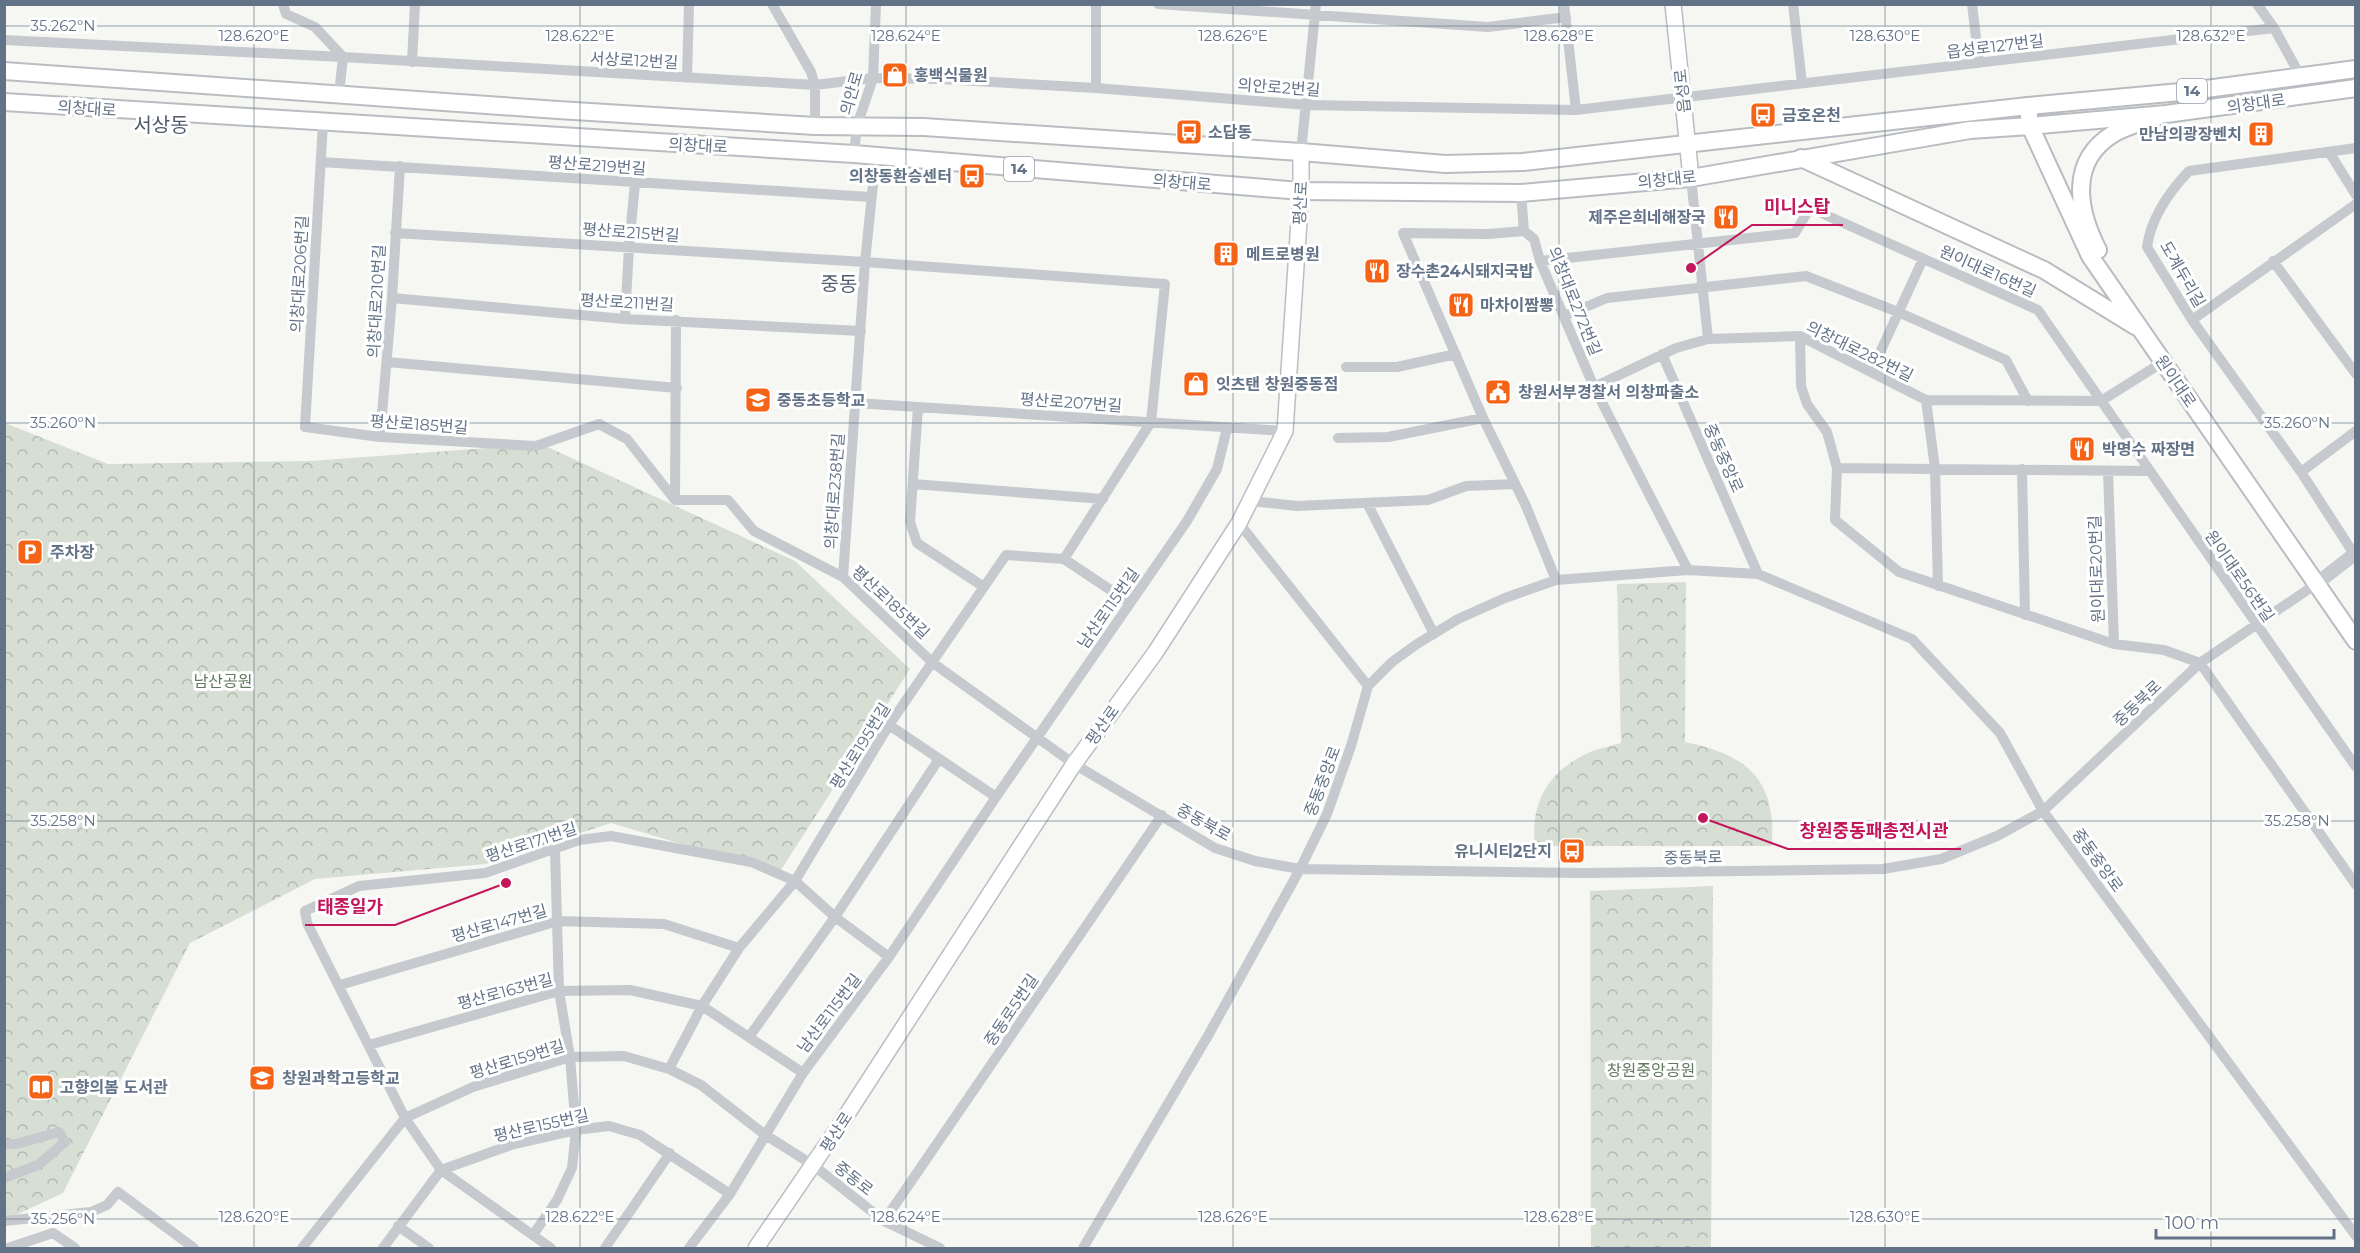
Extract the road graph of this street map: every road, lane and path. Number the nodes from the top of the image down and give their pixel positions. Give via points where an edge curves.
1 (283, 4) edge
2 (415, 4) edge
3 (689, 4) edge
4 (772, 4) edge
5 (876, 4) edge
6 (1096, 4) edge
7 (1158, 4) edge
8 (1564, 4) edge
9 (1673, 4) edge
10 (1793, 4) edge
11 (1972, 4) edge
12 (2257, 4) edge
13 (1316, 10) edge
14 (1566, 17) junction
15 (2274, 28) junction
16 (4, 40) edge
17 (343, 57) junction
18 (412, 62) junction
19 (1978, 63) junction
20 (2355, 69) edge
21 (4, 71) edge
22 (2301, 77) junction
23 (687, 78) junction
24 (873, 78) junction
25 (1802, 83) junction
26 (815, 85) junction
27 (1096, 88) junction
28 (2355, 88) edge
29 (339, 94) junction
30 (1683, 97) junction
31 (4, 102) edge
32 (1306, 105) junction
33 (2028, 106) junction
34 (1576, 110) junction
35 (2166, 114) junction
36 (323, 123) junction
37 (816, 126) junction
38 (857, 126) junction
39 (2030, 126) junction
40 (1688, 143) junction
41 (2355, 148) edge
42 (1301, 152) junction
43 (2328, 152) junction
44 (854, 154) junction
45 (876, 156) junction
46 (1801, 158) junction
47 (321, 162) junction
48 (400, 166) junction
49 (1691, 178) junction
50 (635, 183) junction
51 (1301, 191) junction
52 (1521, 193) junction
53 (2355, 195) edge
54 (870, 197) junction
55 (2355, 204) edge
56 (1524, 231) junction
57 (395, 232) junction
58 (1698, 245) junction
59 (629, 247) junction
60 (1923, 259) junction
61 (1540, 261) junction
62 (2273, 261) junction
63 (865, 262) junction
64 (1702, 287) junction
65 (392, 298) junction
66 (1898, 312) junction
67 (1564, 316) junction
68 (626, 319) junction
69 (676, 320) junction
70 (2192, 320) junction
71 (2141, 330) junction
72 (861, 331) junction
73 (1800, 336) junction
74 (1708, 339) junction
75 (1456, 354) junction
76 (1662, 354) junction
77 (387, 362) junction
78 (2163, 362) junction
79 (1346, 367) dead end
80 (1871, 372) junction
81 (2355, 374) edge
82 (1594, 387) junction
83 (677, 388) junction
84 (1926, 400) junction
85 (2028, 401) junction
86 (2101, 401) junction
87 (856, 403) junction
88 (918, 407) junction
89 (1483, 418) junction
90 (1151, 422) junction
91 (305, 427) joint
92 (1227, 428) junction
93 (1285, 431) junction
94 (2355, 431) edge
95 (380, 437) junction
96 (1338, 438) dead end
97 (1837, 468) junction
98 (1935, 468) junction
99 (2022, 469) junction
100 (2108, 471) junction
101 (2149, 471) junction
102 (2301, 472) junction
103 (913, 484) junction
104 (1515, 484) junction
105 (1103, 499) junction
106 (675, 500) junction
107 (1251, 501) junction
108 (1367, 503) junction
109 (1239, 524) junction
110 (2355, 553) edge
111 (1064, 559) junction
112 (1688, 570) junction
113 (1758, 574) junction
114 (843, 577) junction
115 (1556, 580) junction
116 (2316, 584) junction
117 (1938, 586) junction
118 (984, 587) junction
119 (1130, 603) junction
120 (2025, 615) junction
121 (2255, 624) junction
122 (1434, 634) junction
123 (2355, 640) edge
124 (2114, 644) junction
125 (933, 663) junction
126 (2200, 663) junction
127 (1368, 686) junction
128 (889, 725) junction
129 (1036, 738) junction
130 (939, 759) junction
131 (1074, 764) junction
132 (2355, 767) edge
133 (996, 797) junction
134 (2043, 811) junction
135 (1162, 815) junction
136 (555, 850) junction
137 (1300, 869) junction
138 (795, 881) junction
139 (2355, 885) edge
140 (835, 917) junction
141 (558, 921) junction
142 (739, 948) junction
143 (889, 957) junction
144 (340, 985) junction
145 (559, 991) junction
146 (702, 1006) junction
147 (749, 1037) junction
148 (369, 1045) junction
149 (570, 1057) junction
150 (669, 1069) junction
151 (803, 1073) junction
152 (405, 1118) junction
153 (576, 1130) junction
154 (764, 1134) junction
155 (4, 1144) edge
156 (670, 1153) junction
157 (813, 1165) junction
158 (441, 1170) junction
159 (4, 1178) edge
160 (730, 1194) junction
161 (4, 1221) edge
162 (885, 1221) junction
163 (398, 1226) junction
164 (533, 1235) junction
165 (2355, 1236) edge
166 (8, 1248) edge
167 (75, 1248) edge
168 (194, 1248) edge
169 (302, 1248) edge
170 (383, 1248) edge
171 (429, 1248) edge
172 (551, 1248) edge
173 (605, 1248) edge
174 (689, 1248) edge
175 (756, 1248) edge
176 (940, 1248) edge
177 (1083, 1248) edge

1 - 17 street via 286,14 315,27
2 - 18 street
3 - 23 street
4 - 26 street
5 - 24 street, 의안로
6 - 27 street
7 - 13 street
8 - 14 street
9 - 30 main road, 읍성로
10 - 25 street
11 - 19 street
12 - 15 street
13 - 14 street via 1488,27
13 - 32 street
14 - 34 street
15 - 19 street, 읍성로127번길
15 - 22 street
16 - 17 street, 서상로12번길
17 - 18 street, 서상로12번길
17 - 29 street
18 - 23 street, 서상로12번길
19 - 25 street, 읍성로127번길
20 - 22 main road, 의창대로 / 14
21 - 29 main road, 의창대로 / 14
22 - 33 main road, 의창대로 / 14
23 - 26 street, 서상로12번길
24 - 26 street, 서상로12번길
24 - 27 street, 의안로2번길
24 - 38 street, 의안로
25 - 30 street, 읍성로127번길
26 - 37 street
27 - 32 street, 의안로2번길
28 - 35 main road, 의창대로 / 14
29 - 37 main road, 의창대로 / 14
30 - 34 street, 의안로2번길
30 - 40 main road, 읍성로
31 - 36 main road, 의창대로 / 14
32 - 34 street, 의안로2번길
32 - 42 street
33 - 39 main road, 원이대로
33 - 40 main road, 의창대로 / 14
35 - 39 main road, 의창대로 / 14
35 - 71 main road via 2114,133 2093,150 2080,177 2082,204 2096,246
36 - 44 main road, 의창대로 / 14
36 - 47 street, 의창대로206번길
37 - 38 main road, 의창대로 / 14
38 - 42 main road, 의창대로 / 14
38 - 44 street, 의안로
39 - 46 main road, 의창대로 / 14 via 1970,130
39 - 71 main road, 원이대로 via 2090,256
40 - 42 main road, 의창대로 / 14 via 1523,162 1445,164
40 - 49 main road, 읍성로
41 - 43 street, 도계두리길
42 - 51 main road, 평산로
43 - 53 street
43 - 70 street, 도계두리길 via 2189,171 2172,188 2149,232 2147,247
44 - 45 main road, 의창대로 / 14
45 - 51 main road, 의창대로 / 14
45 - 54 street, 의창대로238번길
46 - 49 main road, 의창대로 / 14
46 - 71 main road via 2044,270
47 - 48 street, 평산로219번길
47 - 91 street, 의창대로206번길
48 - 50 street, 평산로219번길
48 - 57 street, 의창대로210번길
49 - 52 main road, 의창대로 / 14
49 - 58 street
50 - 54 street, 평산로219번길
50 - 59 street
51 - 52 main road, 의창대로 / 14
51 - 93 main road, 평산로
52 - 56 street
54 - 63 street, 의창대로238번길
55 - 62 street, 도계두리길
56 - 61 street, 의창대로272번길 via 1534,240
56 - 75 street via 1403,233
57 - 59 street, 평산로215번길
57 - 65 street, 의창대로210번길
58 - 60 street via 1795,233 1810,208
58 - 61 street
58 - 64 street
59 - 63 street, 평산로215번길
59 - 68 street
60 - 66 street
60 - 86 street, 원이대로16번길 via 2038,310
61 - 67 street, 의창대로272번길
62 - 70 street, 도계두리길
62 - 81 street
63 - 72 street, 의창대로238번길
63 - 90 street, 평산로215번길 via 1165,284
64 - 66 street via 1806,276
64 - 67 street via 1607,298
64 - 74 street
65 - 68 street, 평산로211번길
65 - 77 street, 의창대로210번길
66 - 80 street
66 - 85 street via 2006,360
67 - 82 street, 의창대로272번길
68 - 69 street, 평산로211번길
69 - 72 street, 평산로211번길
69 - 83 street
70 - 102 street, 도계두리길
71 - 78 main road, 원이대로
72 - 87 street, 의창대로238번길
73 - 74 street, 의창대로282번길
73 - 80 street, 의창대로282번길
73 - 97 street, 원이대로20번길 via 1801,386 1807,404 1827,432
74 - 76 street, 의창대로282번길
75 - 79 street via 1397,367
75 - 89 street
76 - 82 street, 의창대로282번길
76 - 113 street, 중동중앙로
77 - 83 street
77 - 95 street, 의창대로210번길
78 - 86 street
78 - 116 main road, 원이대로
80 - 84 street, 의창대로282번길
82 - 112 street, 의창대로272번길
83 - 106 street
84 - 85 street
84 - 98 street
85 - 86 street
86 - 101 street, 원이대로56번길
87 - 88 street, 평산로207번길
87 - 114 street, 의창대로238번길
88 - 90 street, 평산로207번길
88 - 103 street
89 - 96 street via 1388,437
89 - 104 street
90 - 92 street, 평산로207번길
90 - 105 street
91 - 95 street, 평산로185번길
92 - 93 street, 평산로207번길
92 - 119 street, 남산로115번길 via 1217,469 1187,521
93 - 107 main road, 평산로
94 - 102 street
95 - 106 street, 평산로185번길 via 536,446 599,424 627,439
97 - 98 street
97 - 117 street, 원이대로20번길 via 1835,520 1899,572
98 - 99 street
98 - 117 street
99 - 100 street
99 - 120 street
100 - 101 street
100 - 124 street, 원이대로20번길
101 - 121 street, 원이대로56번길
102 - 110 street, 도계두리길
103 - 105 street
103 - 118 street via 910,522 917,543
104 - 108 street via 1466,486 1428,500
104 - 115 street
105 - 111 street
106 - 114 street, 평산로185번길 via 728,500 754,531
107 - 108 street via 1298,506
107 - 109 main road, 평산로
108 - 122 street
109 - 127 street
109 - 131 main road, 평산로 via 1155,653
110 - 116 street
111 - 118 street, 평산로195번길 via 1006,555
111 - 119 street, 평산로195번길
112 - 113 street, 중동중앙로
112 - 115 street, 중동중앙로
113 - 134 street, 중동중앙로 via 1912,639 2000,733
114 - 125 street, 평산로185번길
115 - 122 street, 중동중앙로 via 1505,598
116 - 121 street, 중동북로
116 - 123 main road, 원이대로
117 - 120 street, 원이대로20번길
118 - 125 street, 평산로195번길
119 - 129 street, 남산로115번길
120 - 124 street, 원이대로20번길
121 - 126 street, 중동북로
121 - 132 street, 원이대로56번길
122 - 127 street, 중동중앙로 via 1392,662
124 - 126 street via 2164,650
125 - 128 street, 평산로195번길
125 - 129 street, 평산로185번길
126 - 134 street, 중동북로
126 - 139 street
127 - 137 street, 중동중앙로 via 1327,814
128 - 130 street
128 - 138 street, 평산로195번길
129 - 131 street, 평산로185번길
129 - 133 street, 남산로115번길
130 - 133 street
130 - 140 street
131 - 135 street, 중동북로
131 - 157 main road, 평산로
133 - 143 street, 남산로115번길
134 - 137 street, 중동북로 via 1997,836 1941,859 1883,869 1584,873
134 - 165 street, 중동중앙로
135 - 137 street, 중동북로 via 1215,848 1255,861
135 - 162 street, 중동로5번길
136 - 138 street, 평산로171번길 via 579,840 611,836 751,862
136 - 141 street
136 - 144 street, 평산로171번길 via 485,873 359,886 306,911 307,922
137 - 177 street, 중동중앙로 via 1209,1034
138 - 140 street, 평산로171번길
138 - 142 street, 평산로195번길
140 - 143 street, 평산로171번길
140 - 147 street
141 - 142 street, 평산로147번길 via 664,924
141 - 144 street, 평산로147번길
141 - 145 street
142 - 146 street, 평산로195번길
143 - 151 street, 남산로115번길
144 - 148 street
145 - 146 street, 평산로163번길 via 630,990
145 - 148 street, 평산로163번길
145 - 149 street
146 - 147 street, 평산로163번길
146 - 150 street, 평산로195번길
147 - 151 street, 평산로163번길
148 - 152 street
149 - 150 street, 평산로159번길 via 624,1056
149 - 152 street, 평산로159번길 via 473,1087
149 - 153 street
150 - 154 street, 평산로159번길 via 701,1085
151 - 154 street, 남산로115번길
152 - 158 street
152 - 169 street, 평산로159번길
153 - 156 street, 평산로155번길 via 609,1126 640,1135
153 - 158 street, 평산로155번길 via 514,1144
153 - 164 street via 572,1168 557,1200
154 - 157 street, 평산로159번길
154 - 160 street, 남산로115번길
155 - 159 street via 58,1132 65,1142 38,1165
156 - 160 street, 평산로155번길
156 - 173 street
157 - 162 street, 중동로
157 - 175 main road, 평산로
158 - 163 street
158 - 164 street
160 - 174 street, 남산로115번길
161 - 168 street via 91,1212 107,1205 118,1192
162 - 176 street, 중동로
163 - 170 street
163 - 171 street
164 - 172 street
166 - 167 street via 53,1233

